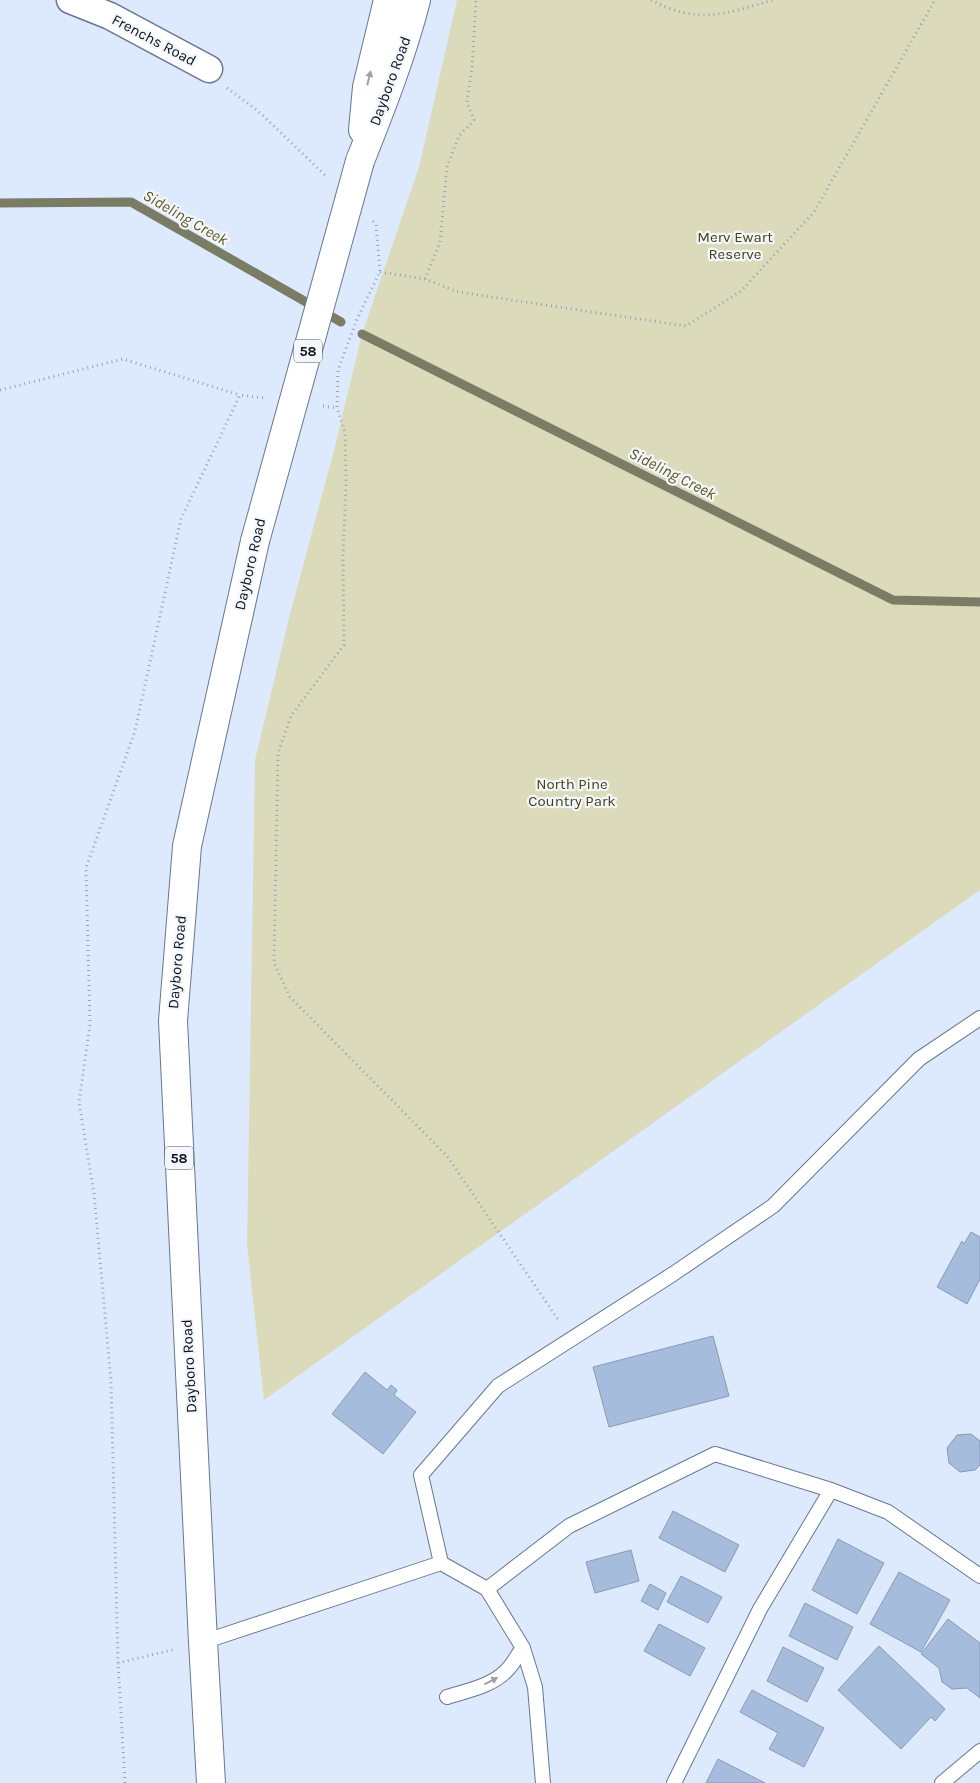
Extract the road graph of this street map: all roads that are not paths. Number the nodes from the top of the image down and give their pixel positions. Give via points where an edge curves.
1 (70, 0) edge
2 (388, 0) edge
3 (416, 0) edge
4 (209, 69) road end
5 (360, 161) junction
6 (980, 1018) edge
7 (830, 1490) junction
8 (441, 1563) junction
9 (980, 1576) edge
10 (487, 1589) junction
11 (203, 1642) junction
12 (523, 1648) junction
13 (447, 1698) dead end
14 (980, 1751) edge
15 (211, 1783) edge
16 (543, 1783) edge
17 (674, 1783) edge
18 (942, 1783) edge

1 - 4 street, Frenchs Road via 110,16
5 -> 2 main road, Dayboro Road / 58 via 367,87
3 - 5 main road, Dayboro Road / 58 via 387,93
5 - 11 main road, Dayboro Road / 58, bridge via 255,541 187,846 172,1021
6 - 8 lane via 919,1059 773,1206 498,1386 420,1475
7 - 9 lane via 888,1512
7 - 10 lane via 715,1454 569,1526
7 - 17 lane via 760,1609
8 - 10 lane
8 - 11 lane
10 - 12 lane
11 - 15 main road, Dayboro Road / 58
13 -> 12 lane via 495,1679 506,1671
12 - 16 lane via 535,1687
14 - 18 lane

